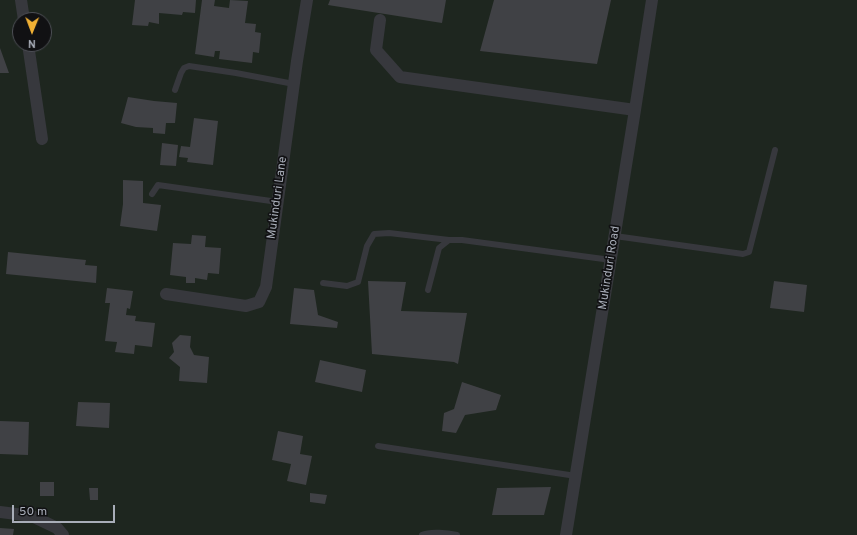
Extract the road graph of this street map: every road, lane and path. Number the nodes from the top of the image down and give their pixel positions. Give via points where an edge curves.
1 (21, 0) edge
2 (307, 0) edge
3 (652, 0) edge
4 (23, 12) edge
5 (380, 20) dead end
6 (29, 52) edge
7 (294, 84) junction
8 (175, 90) dead end
9 (635, 110) junction
10 (42, 139) dead end
11 (775, 150) dead end
12 (152, 194) dead end
13 (278, 202) junction
14 (615, 236) junction
15 (449, 240) junction
16 (611, 260) junction
17 (323, 283) dead end
18 (428, 290) dead end
19 (166, 294) dead end
20 (378, 446) dead end
21 (576, 476) junction
22 (0, 512) edge
23 (63, 535) edge
24 (422, 535) edge
25 (457, 535) edge
26 (566, 535) edge

1 - 4 street
2 - 7 street, Mukinduri Lane
3 - 9 street, Mukinduri Road
5 - 9 street via 376,50 400,77
6 - 10 street
7 - 8 lane via 189,66 181,73
7 - 13 street, Mukinduri Lane
9 - 14 street, Mukinduri Road
11 - 14 lane via 749,252 743,254
12 - 13 lane via 158,185
13 - 19 street, Mukinduri Lane via 266,287 259,302 246,306
14 - 16 street, Mukinduri Road
15 - 16 lane
15 - 17 lane via 389,233 374,234 367,246 358,282 347,286
15 - 18 lane via 439,248
16 - 21 street, Mukinduri Road
20 - 21 lane
21 - 26 street, Mukinduri Road
22 - 23 street via 32,516 57,528
24 - 25 lane

